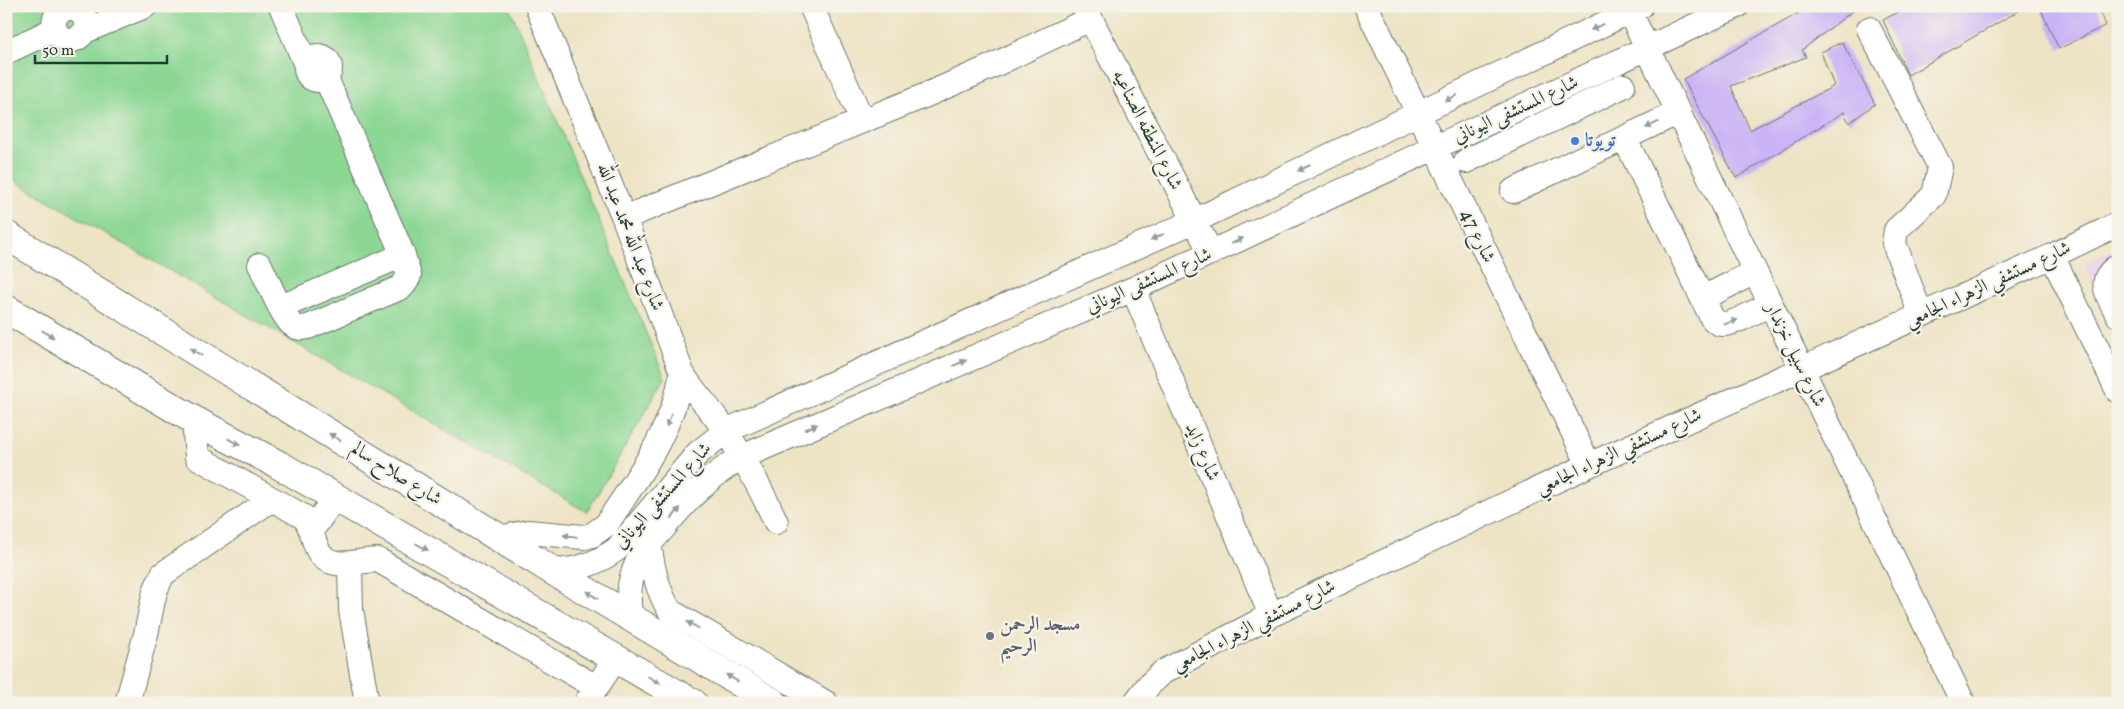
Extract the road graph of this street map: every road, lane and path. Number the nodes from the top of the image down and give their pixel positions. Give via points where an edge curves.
1 (145, 6) edge
2 (281, 6) edge
3 (538, 6) edge
4 (811, 6) edge
5 (1366, 6) edge
6 (1737, 6) edge
7 (1633, 8) edge
8 (1087, 13) edge
9 (1869, 30) dead end
10 (1646, 48) junction
11 (6, 52) edge
12 (1623, 86) dead end
13 (1533, 102) junction
14 (1679, 112) junction
15 (1418, 114) junction
16 (862, 120) junction
17 (1544, 124) junction
18 (1625, 139) junction
19 (1435, 149) junction
20 (1466, 161) dead end
21 (1513, 191) dead end
22 (624, 218) junction
23 (1194, 221) junction
24 (2118, 224) edge
25 (10, 235) edge
26 (1211, 253) junction
27 (2052, 256) junction
28 (260, 265) dead end
29 (2118, 266) edge
30 (1755, 272) junction
31 (1133, 289) junction
32 (1703, 298) junction
33 (1770, 304) junction
34 (6, 309) edge
35 (2118, 315) edge
36 (1921, 316) junction
37 (1802, 369) junction
38 (682, 373) junction
39 (2118, 391) edge
40 (194, 420) junction
41 (726, 431) junction
42 (742, 457) junction
43 (1589, 466) junction
44 (335, 497) junction
45 (272, 499) junction
46 (776, 522) dead end
47 (312, 530) junction
48 (397, 532) junction
49 (499, 538) junction
50 (649, 544) junction
51 (378, 560) junction
52 (350, 564) junction
53 (552, 571) junction
54 (1271, 614) junction
55 (630, 617) junction
56 (593, 645) junction
57 (623, 662) junction
58 (574, 674) junction
59 (596, 698) edge
60 (127, 703) edge
61 (367, 703) edge
62 (693, 703) edge
63 (774, 703) edge
64 (826, 703) edge
65 (1135, 703) edge
66 (1963, 703) edge

1 - 11 street via 85,30 76,39 63,38 55,29
2 - 28 street via 316,71 410,276 402,287 299,328 291,324
3 - 22 street, شارع عبد الله محمد عبد الله
4 - 16 street
5 - 15 street, شارع 47
6 - 10 street, شارع المستشفى اليوناني
7 - 10 street, شارع سبيل خزندار
7 -> 15 street, شارع المستشفى اليوناني
8 - 16 street via 988,68
8 - 23 street, شارع المنطقه الصناعيه
9 - 36 street via 1940,167 1934,195 1896,230 1894,242
10 - 13 street, شارع المستشفى اليوناني
10 - 14 street, شارع سبيل خزندار
12 - 17 street
13 - 17 street
13 - 19 street, شارع المستشفى اليوناني
14 -> 18 street
14 - 30 street, شارع سبيل خزندار
15 - 19 street, شارع 47
15 -> 23 street, شارع المستشفى اليوناني
16 - 22 street
17 - 20 street
18 - 21 street
18 - 32 street
26 -> 19 street, شارع المستشفى اليوناني
19 - 43 street, شارع 47
22 - 38 street, شارع عبد الله محمد عبد الله
23 - 26 street, شارع المنطقه الصناعيه
23 -> 41 street, شارع المستشفى اليوناني
24 - 27 street, شارع مستشفي الزهراء الجامعي
49 -> 25 highway, شارع صلاح سالم
26 - 31 street, شارع المستشفى اليوناني
27 - 36 street, شارع مستشفي الزهراء الجامعي
27 - 39 street
29 - 35 street via 2104,281
30 - 32 street
30 - 33 street, شارع سبيل خزندار
42 -> 31 street, شارع المستشفى اليوناني
31 - 54 street, شارع زايد
32 -> 33 street via 1712,318 1722,324
33 - 37 street, شارع سبيل خزندار
34 -> 40 highway
36 - 37 street, شارع مستشفي الزهراء الجامعي
37 - 43 street, شارع مستشفي الزهراء الجامعي
37 - 66 street, شارع سبيل خزندار
38 - 41 street, شارع عبد الله محمد عبد الله
38 -> 49 street via 665,430 606,525 584,537 528,532
40 -> 44 highway
40 - 45 street via 197,457
41 - 42 street, شارع عبد الله محمد عبد الله
41 - 53 street, شارع المستشفى اليوناني via 698,453 617,549 587,566
42 - 46 street, شارع عبد الله محمد عبد الله
50 -> 42 street, شارع المستشفى اليوناني via 699,488
43 - 54 street, شارع مستشفي الزهراء الجامعي
44 - 47 street
44 - 48 highway
45 - 47 street via 304,517
45 - 60 street via 163,574 155,591
47 - 52 street via 321,555 331,562
48 - 51 street
48 -> 56 highway
49 - 53 highway, شارع صلاح سالم
50 - 55 street, شارع المستشفى اليوناني via 630,584
64 -> 50 street via 670,611 654,574
51 - 52 street
51 - 58 street
52 - 61 street via 351,610
55 -> 53 highway, شارع صلاح سالم
54 - 65 street, شارع مستشفي الزهراء الجامعي via 1164,672
63 -> 55 highway, شارع صلاح سالم
56 - 57 highway
56 - 58 street
57 - 59 street
57 -> 62 highway
58 - 59 street

